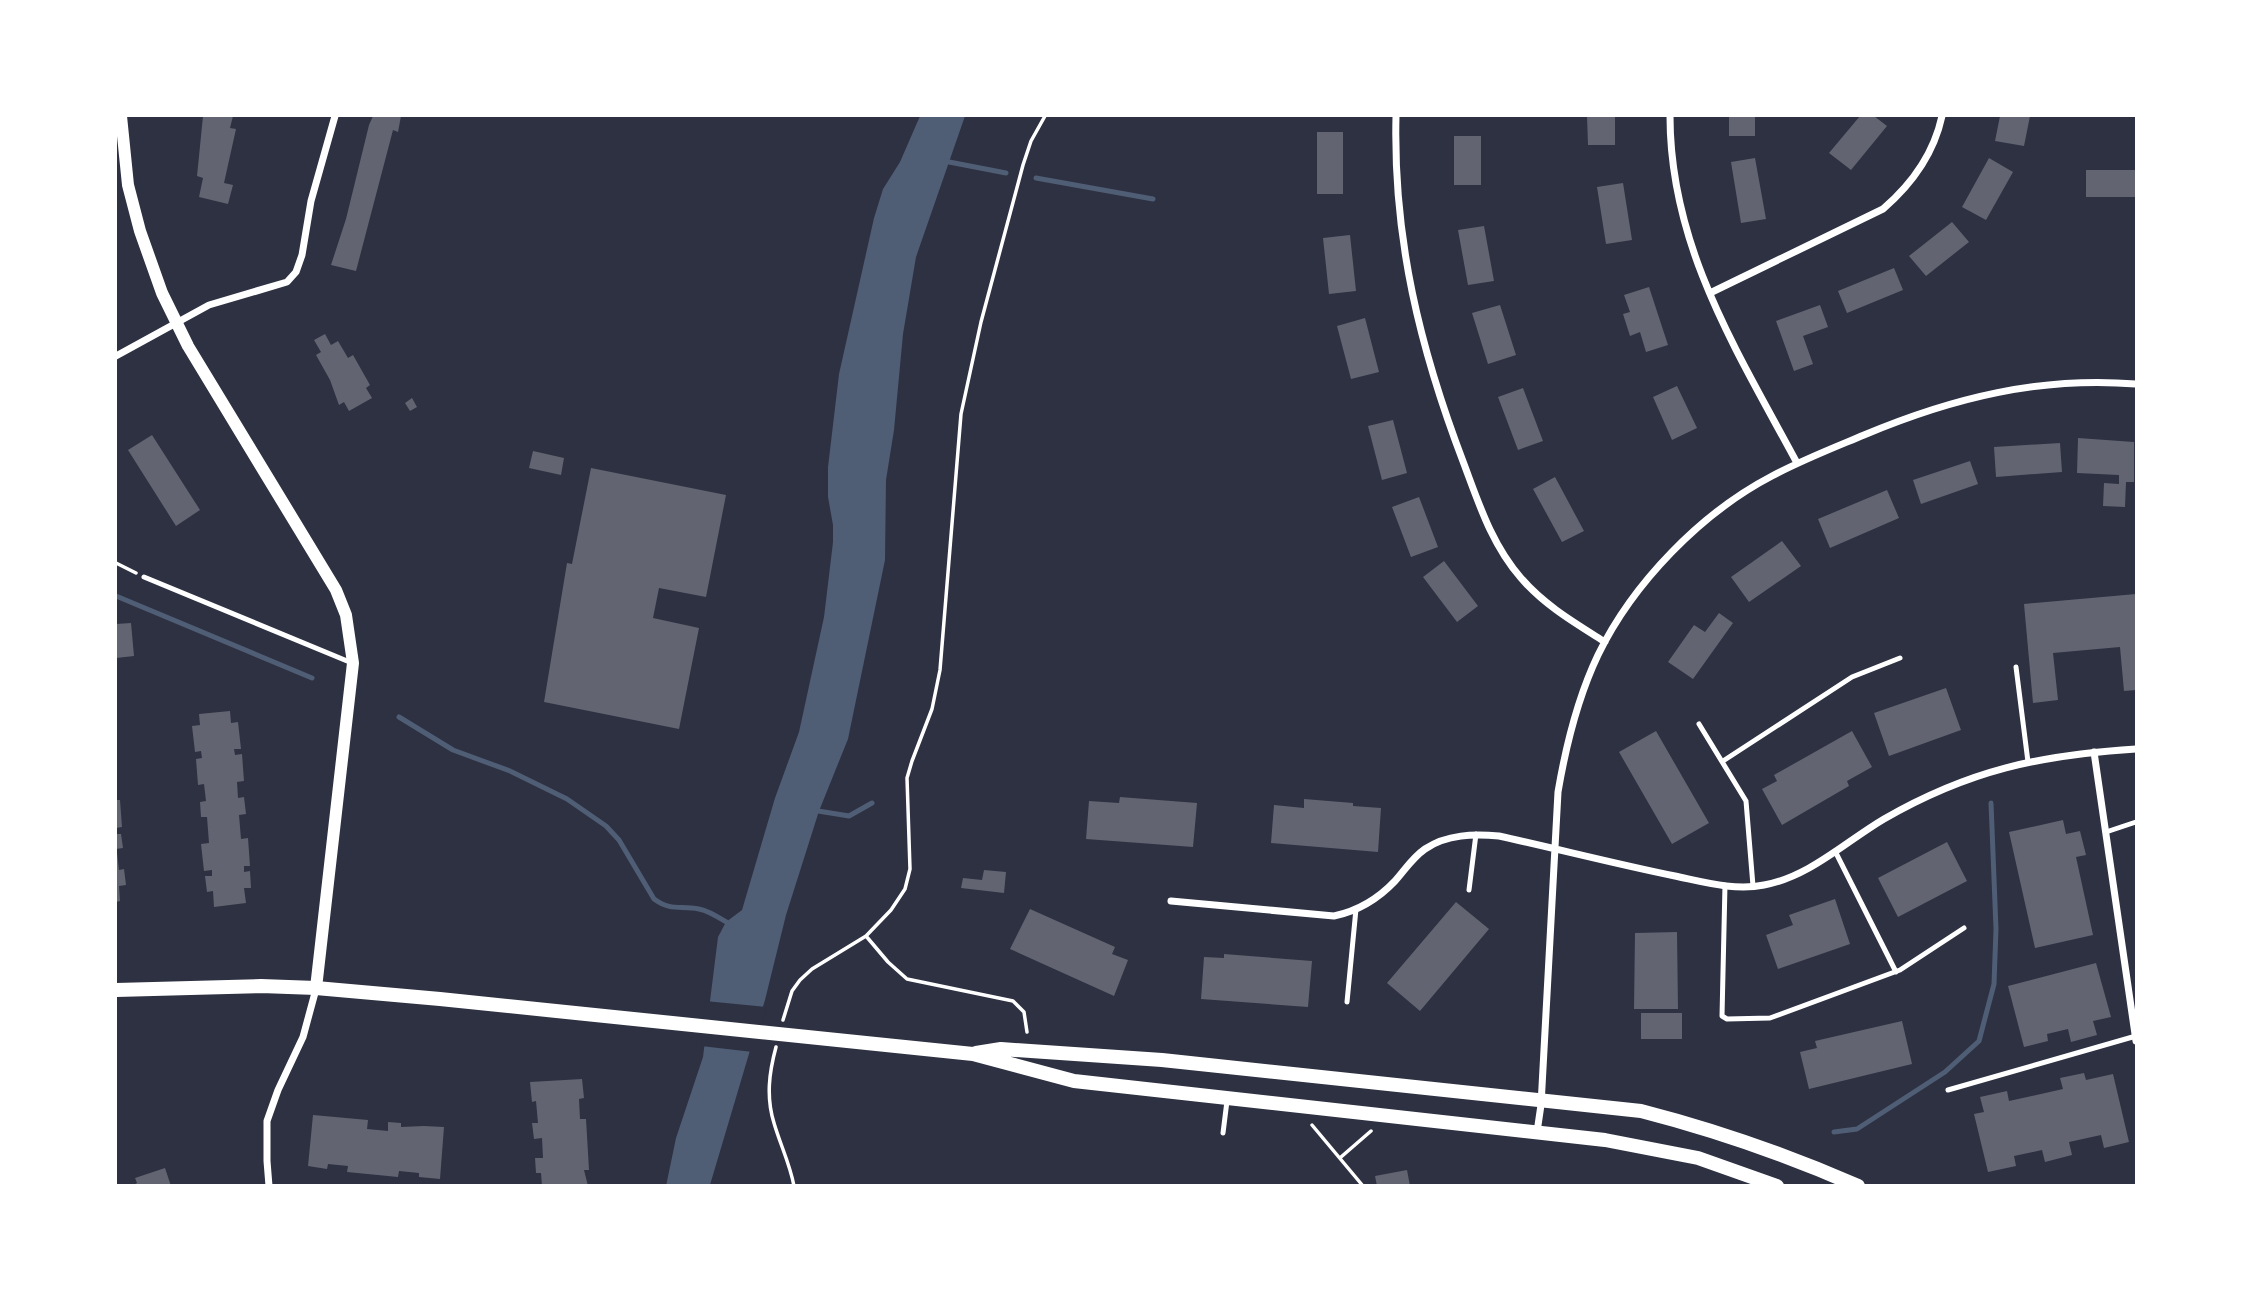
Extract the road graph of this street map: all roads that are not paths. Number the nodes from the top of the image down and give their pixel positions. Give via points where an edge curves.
1 (119, 116) edge
2 (335, 116) edge
3 (1396, 116) edge
4 (1670, 116) edge
5 (1942, 116) edge
6 (1710, 293) junction
7 (176, 323) junction
8 (116, 356) edge
9 (2137, 384) edge
10 (1797, 463) junction
11 (144, 577) road end
12 (1605, 642) junction
13 (1900, 658) dead end
14 (353, 663) junction
15 (2016, 667) dead end
16 (1699, 724) dead end
17 (2137, 749) edge
18 (2094, 752) junction
19 (1723, 761) junction
20 (2028, 762) junction
21 (2137, 822) edge
22 (2106, 832) junction
23 (1476, 834) junction
24 (1554, 848) junction
25 (1835, 851) junction
26 (1725, 885) junction
27 (1753, 887) junction
28 (1469, 890) dead end
29 (1171, 901) dead end
30 (1356, 909) junction
31 (1964, 929) dead end
32 (1896, 972) junction
33 (316, 988) junction
34 (116, 990) edge
35 (1347, 1002) dead end
36 (2136, 1038) edge
37 (972, 1054) junction
38 (1948, 1090) dead end
39 (1227, 1098) junction
40 (1541, 1101) junction
41 (1537, 1132) junction
42 (1223, 1133) dead end
43 (269, 1185) edge
44 (1777, 1185) edge
45 (1858, 1185) edge

1 - 7 street via 128,185 140,231
2 - 7 street via 296,272 287,282 209,305
3 - 12 street via 1399,220 1419,331 1438,397 1485,521 1521,578 1556,610
4 - 6 street via 1680,208
5 - 6 street via 1927,156 1883,209
6 - 10 street
7 - 8 street
7 - 14 street via 336,590 346,615
9 - 10 street via 2040,384 1988,393 1913,414
10 - 12 street via 1730,502 1696,529 1632,600
11 - 14 lane
12 - 24 street via 1566,744
13 - 19 lane via 1852,677
14 - 33 street
15 - 20 lane
16 - 19 lane
17 - 18 street
18 - 20 street
18 - 22 street
19 - 27 lane via 1746,801
20 - 25 street via 1938,791
21 - 22 lane
22 - 36 street
23 - 24 street
23 - 28 lane
23 - 30 street via 1452,837 1423,850 1378,897
24 - 26 street
24 - 40 street
25 - 27 street via 1794,876
25 - 32 lane
26 - 27 street
26 - 32 lane via 1721,1016 1770,1018
29 - 30 street via 1320,916
30 - 35 lane
31 - 32 lane
33 - 34 main road via 261,985
33 - 37 main road
33 - 43 street via 303,1037 267,1121
36 - 38 lane
37 - 39 main road via 1074,1081
37 - 40 main road via 1001,1049 1148,1059
39 - 41 main road
39 - 42 lane
40 - 41 street
40 - 45 main road via 1641,1111 1699,1126
41 - 44 main road via 1698,1158

